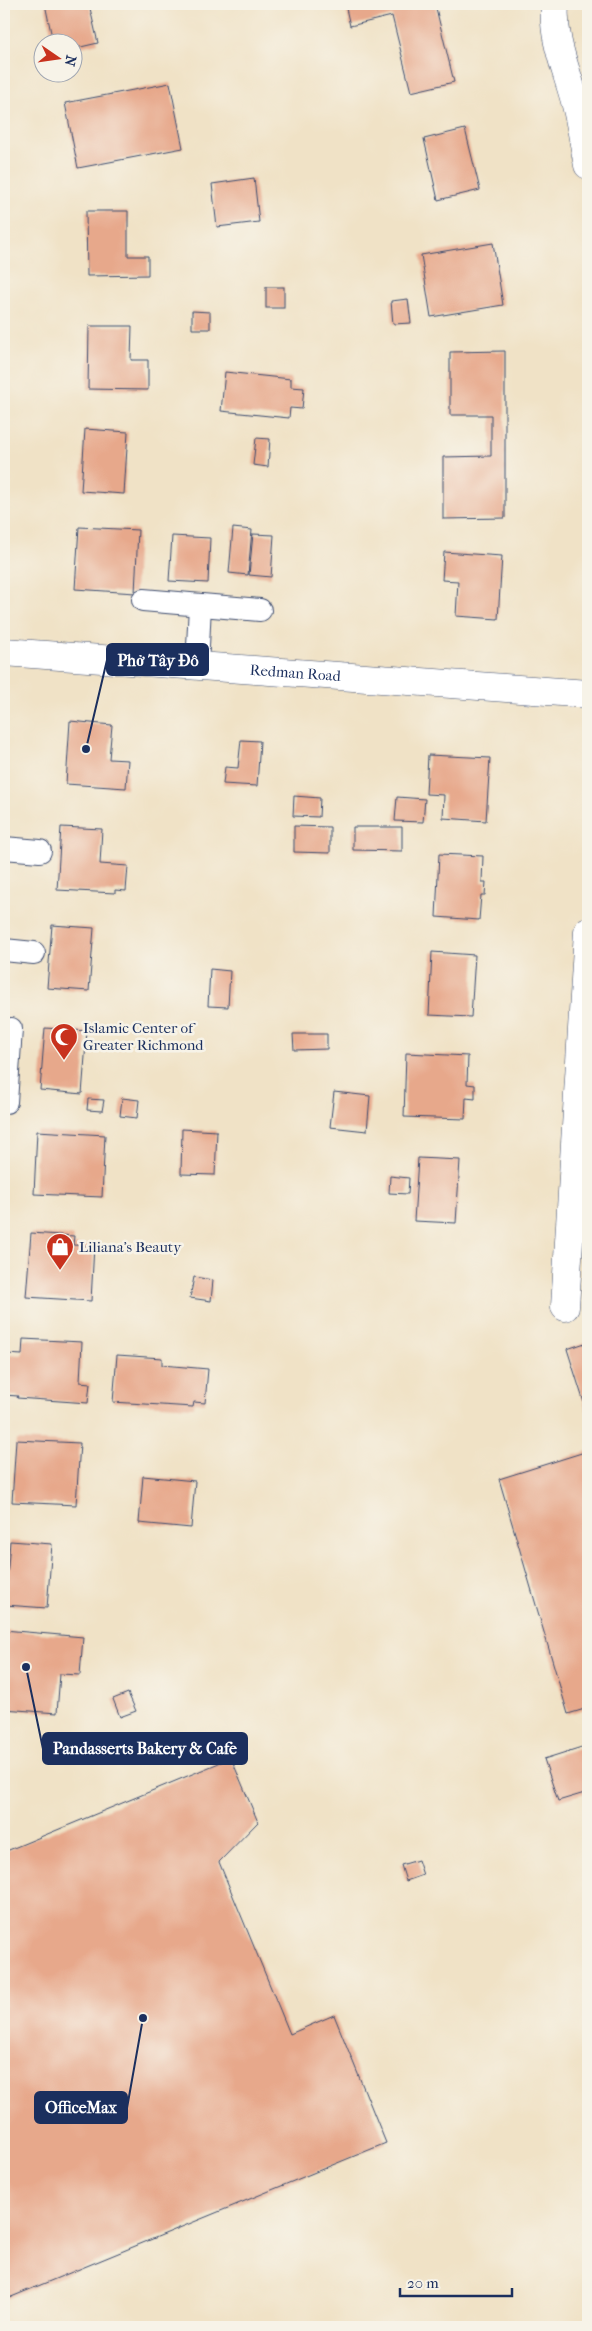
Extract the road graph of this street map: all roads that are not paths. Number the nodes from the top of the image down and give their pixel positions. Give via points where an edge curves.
1 (555, 4) edge
2 (588, 165) edge
3 (143, 600) dead end
4 (200, 605) junction
5 (260, 610) dead end
6 (4, 652) edge
7 (196, 667) junction
8 (588, 694) edge
9 (4, 848) edge
10 (40, 851) dead end
11 (588, 930) edge
12 (4, 950) edge
13 (34, 953) dead end
14 (11, 1028) dead end
15 (4, 1102) edge
16 (565, 1307) dead end

1 - 2 street via 557,47 576,104
3 - 4 lane
4 - 5 lane
4 - 7 lane
6 - 7 street, Redman Road
7 - 8 street, Redman Road
9 - 10 lane
11 - 16 street
12 - 13 lane
14 - 15 lane

